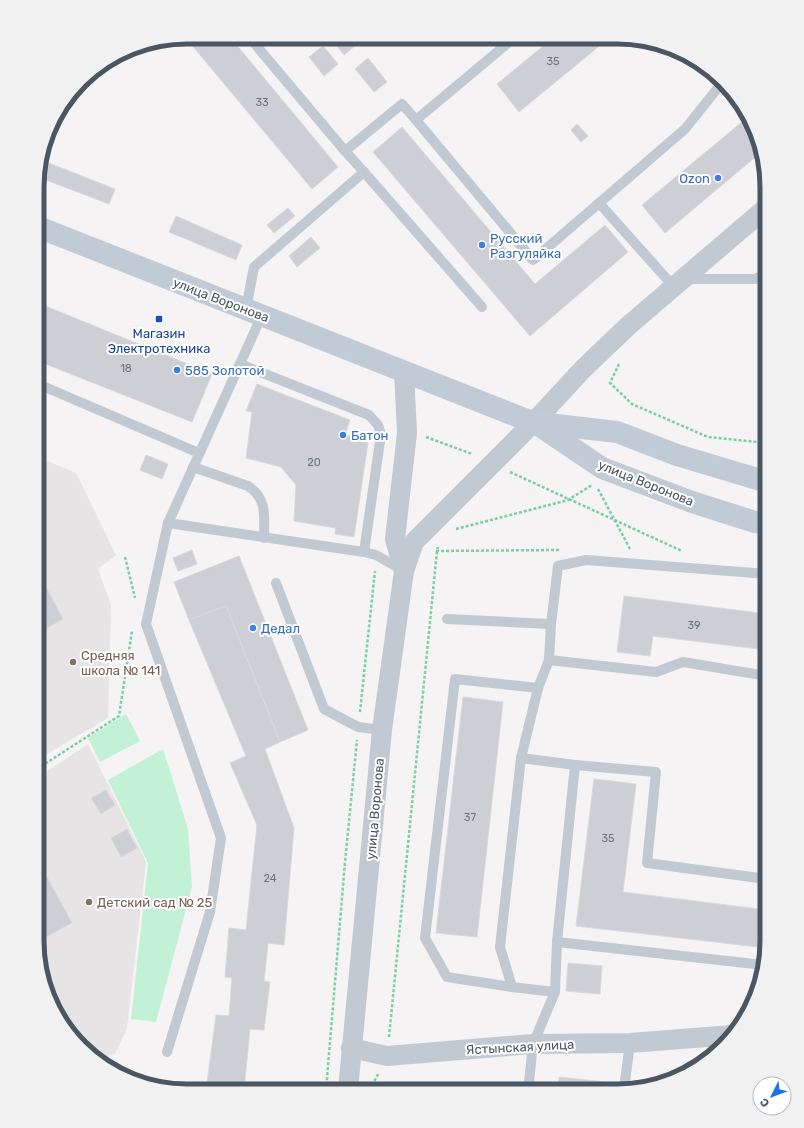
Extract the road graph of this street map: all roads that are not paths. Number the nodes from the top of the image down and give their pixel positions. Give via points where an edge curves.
1 (255, 44) edge
2 (507, 44) edge
3 (719, 87) edge
4 (416, 120) junction
5 (345, 150) junction
6 (364, 172) junction
7 (599, 203) junction
8 (760, 213) edge
9 (44, 229) edge
10 (760, 277) edge
11 (678, 283) junction
12 (482, 307) dead end
13 (254, 312) junction
14 (240, 364) junction
15 (404, 372) junction
16 (44, 387) edge
17 (533, 422) junction
18 (199, 453) junction
19 (194, 467) junction
20 (760, 480) edge
21 (168, 523) junction
22 (760, 523) edge
23 (264, 538) junction
24 (364, 552) junction
25 (404, 571) junction
26 (760, 573) edge
27 (276, 583) dead end
28 (447, 619) dead end
29 (551, 624) junction
30 (549, 660) junction
31 (760, 675) edge
32 (538, 688) junction
33 (382, 730) junction
34 (521, 758) junction
35 (575, 765) junction
36 (760, 878) edge
37 (557, 942) junction
38 (758, 964) edge
39 (512, 987) junction
40 (555, 992) junction
41 (724, 1036) edge
42 (630, 1042) junction
43 (533, 1044) junction
44 (351, 1048) junction
45 (167, 1052) dead end
46 (348, 1084) edge
47 (529, 1084) edge
48 (625, 1084) edge

1 - 5 lane
2 - 4 lane
3 - 7 lane via 685,129
4 - 5 lane via 402,104
4 - 7 lane via 533,260
5 - 6 lane
6 - 12 lane
6 - 13 lane via 254,267
7 - 11 lane
8 - 11 street
9 - 13 main road, улица Воронова
10 - 11 lane
11 - 17 street via 628,326
13 - 14 lane
13 - 15 main road, улица Воронова
14 - 18 lane
14 - 24 lane via 369,415 376,421 380,434
15 - 17 main road, улица Воронова
15 - 25 street, улица Воронова via 407,433 395,539
16 - 18 lane
17 - 20 main road, улица Воронова via 616,432 677,455
17 - 22 main road, улица Воронова via 602,468 692,502
17 - 25 street, улица Воронова via 414,542
18 - 19 lane
19 - 21 lane
19 - 23 lane via 248,486 256,493 264,508
21 - 23 lane
21 - 45 lane via 146,624 221,838 210,912
23 - 24 lane
24 - 25 lane via 376,555
25 - 33 street, улица Воронова
26 - 29 lane via 586,560 558,566
27 - 33 lane via 324,709 358,727
28 - 29 lane
29 - 30 lane
30 - 31 lane via 656,672 683,662
30 - 32 lane
32 - 34 lane
32 - 39 lane via 455,679 426,938 447,978
33 - 44 street, улица Воронова
34 - 35 lane
34 - 39 lane via 500,947
35 - 36 lane via 656,772 647,863
35 - 37 lane
37 - 38 lane
37 - 40 lane
39 - 40 lane
40 - 43 lane
41 - 42 street, Ястынская улица
42 - 43 street, Ястынская улица
42 - 48 lane
43 - 44 street, Ястынская улица via 387,1056
43 - 47 lane
44 - 46 street

